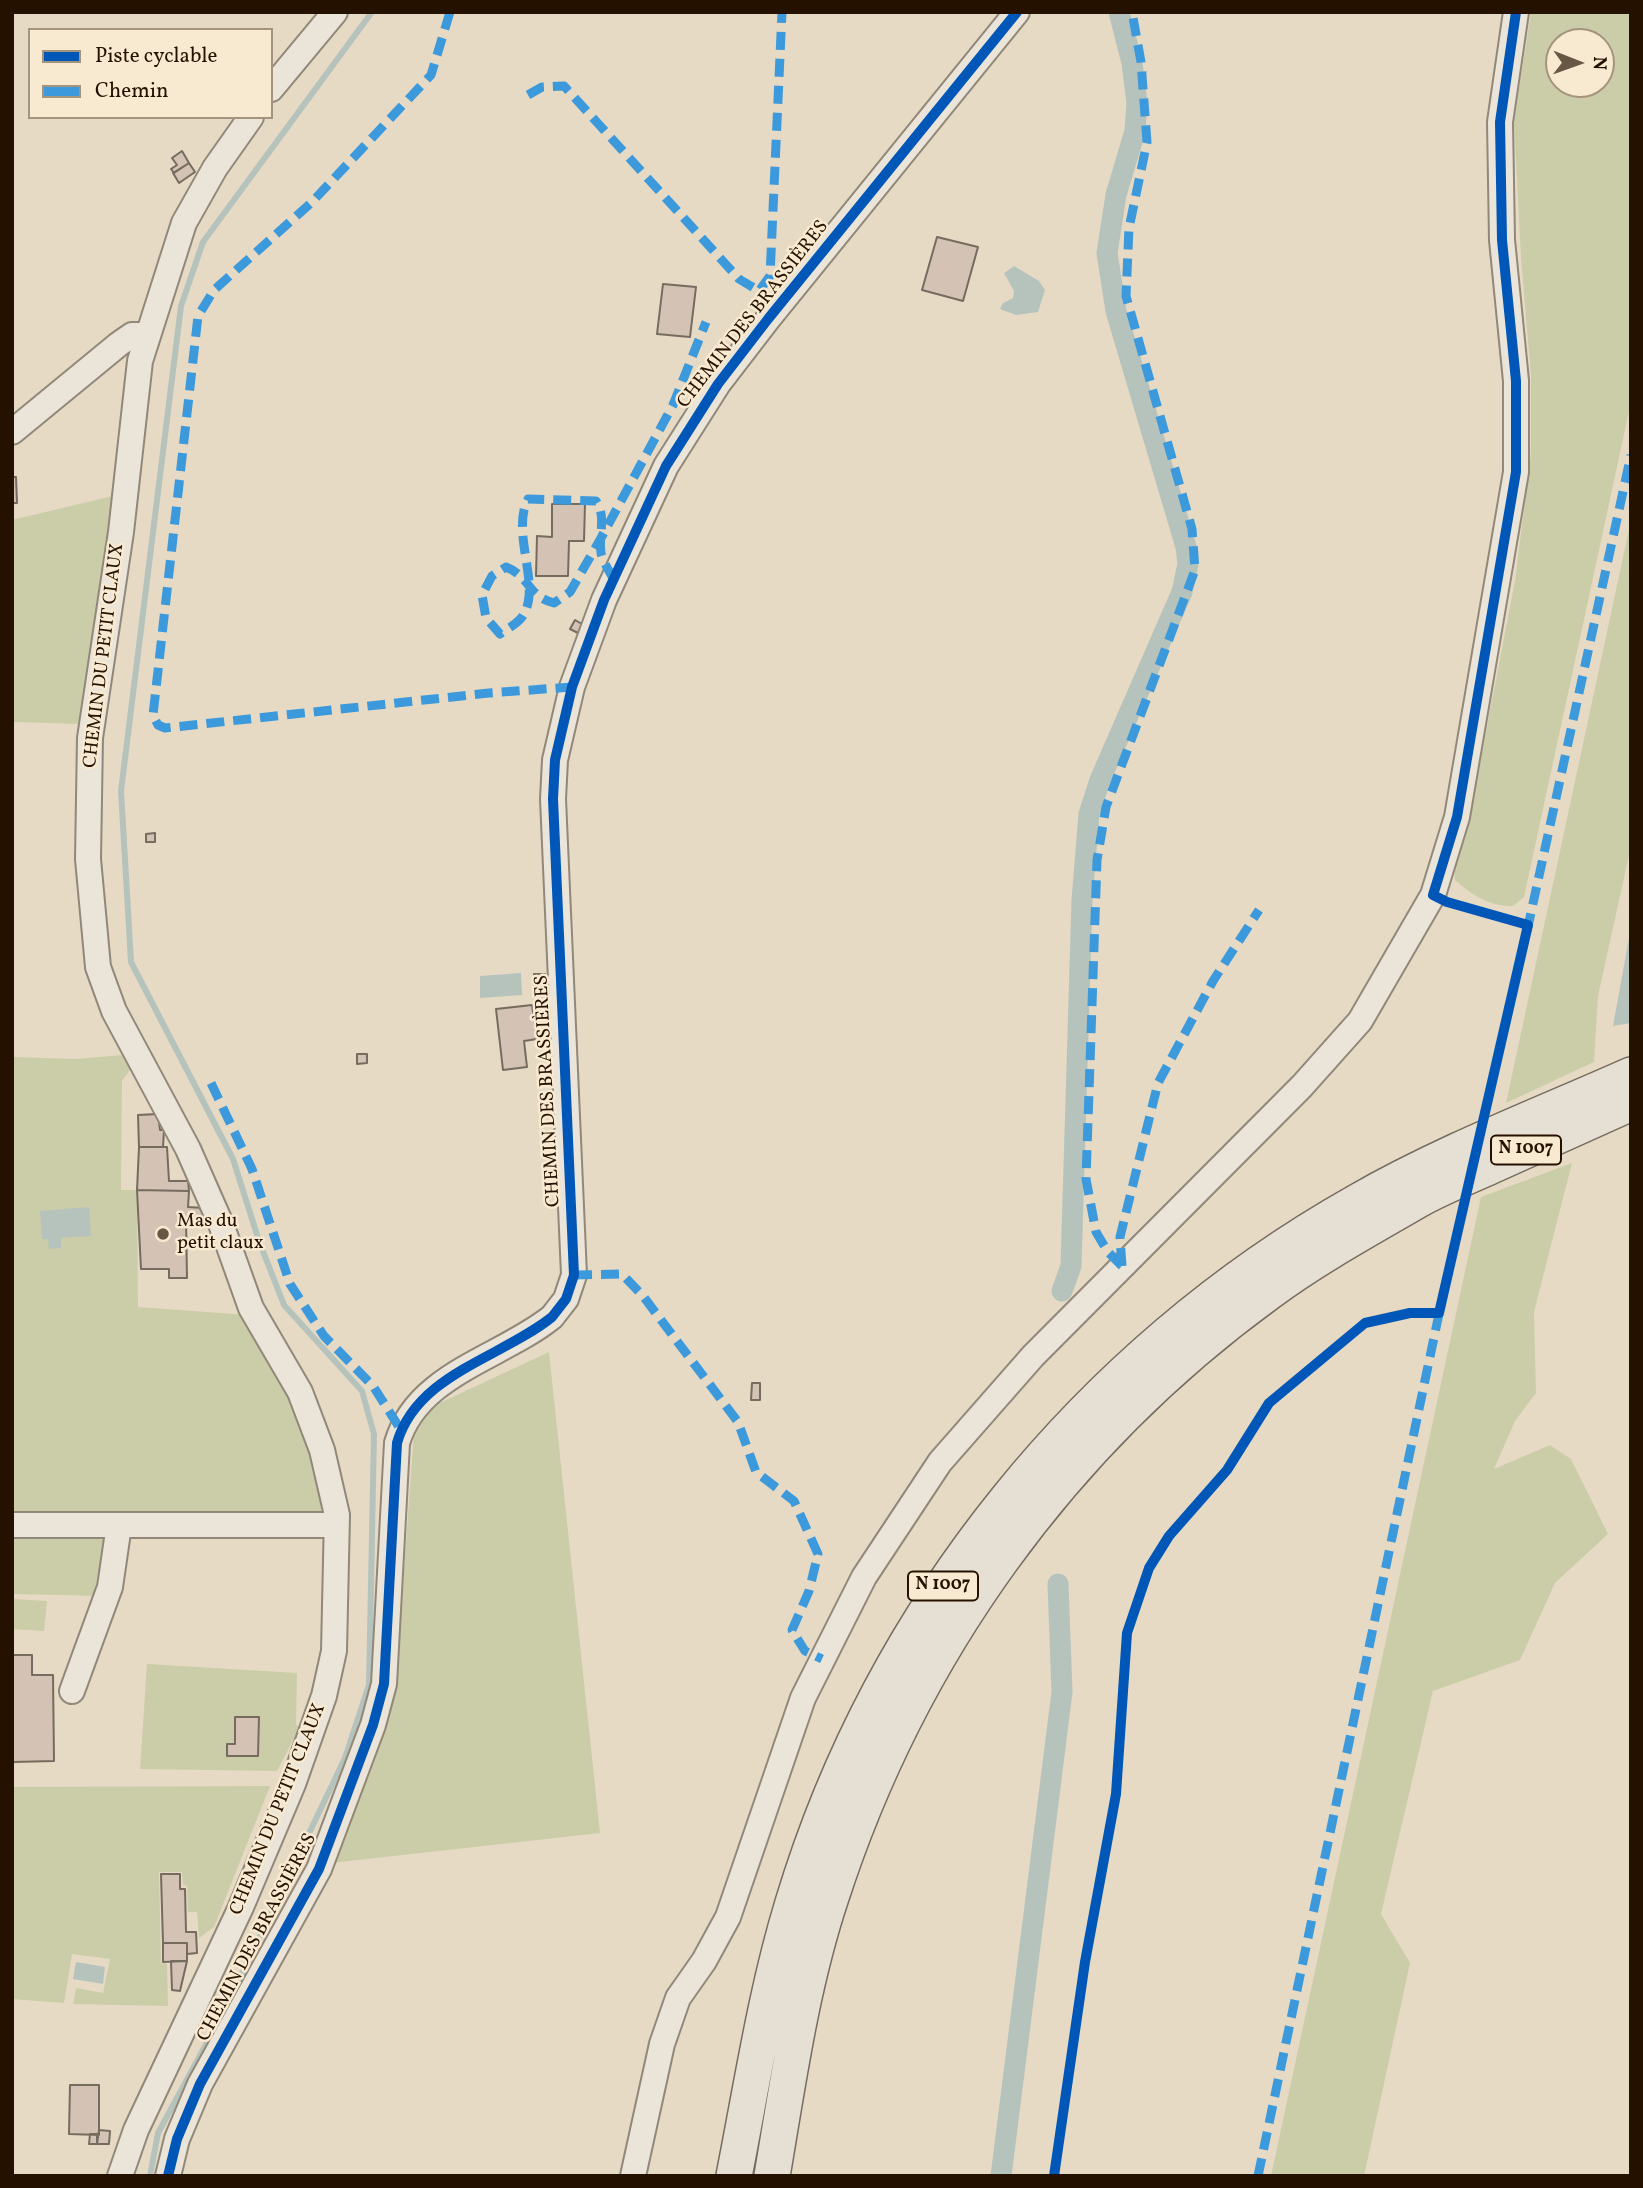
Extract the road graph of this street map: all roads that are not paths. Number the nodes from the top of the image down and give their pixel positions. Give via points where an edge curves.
1 (335, 12) edge
2 (1017, 12) edge
3 (1516, 12) edge
4 (273, 87) edge
5 (250, 119) edge
6 (146, 335) junction
7 (12, 432) edge
8 (1631, 1075) edge
9 (1631, 1103) edge
10 (1416, 1185) junction
11 (12, 1525) edge
12 (119, 1525) junction
13 (337, 1525) junction
14 (72, 1691) dead end
15 (120, 2176) edge
16 (167, 2176) edge
17 (633, 2176) edge
18 (734, 2176) edge
19 (772, 2176) edge

1 - 4 street
2 - 16 street, CHEMIN DES BRASSIÈRES via 718,384 666,466 604,600 572,687 555,760 553,799 574,1275 566,1299 552,1317 430,1391 401,1430 384,1684 373,1725 319,1869 201,2084
3 - 17 street via 1500,122 1502,240 1516,381 1516,472 1457,817 1433,895 1360,1021 1302,1086 1032,1356 940,1462 864,1577 803,1698 727,1917 678,1998 662,2044
5 - 6 street, CHEMIN DU PETIT CLAUX via 184,223 162,302
6 - 7 street via 132,335 119,344
6 - 13 street, CHEMIN DU PETIT CLAUX via 90,738 88,859 98,967 114,1011 188,1149 251,1308 300,1392 322,1450
8 - 10 highway, N 1007
9 - 10 highway, N 1007
10 - 18 highway, N 1007 via 1296,1238 1198,1307 1034,1462 970,1546 899,1653 850,1751 820,1826 793,1903
10 - 19 highway, N 1007 via 1215,1333 1114,1423 1063,1478 972,1598 878,1770 831,1897 808,1976
11 - 12 street
12 - 13 street
12 - 14 street via 110,1587
13 - 15 street, CHEMIN DU PETIT CLAUX via 334,1651 324,1696 267,1846 136,2130

